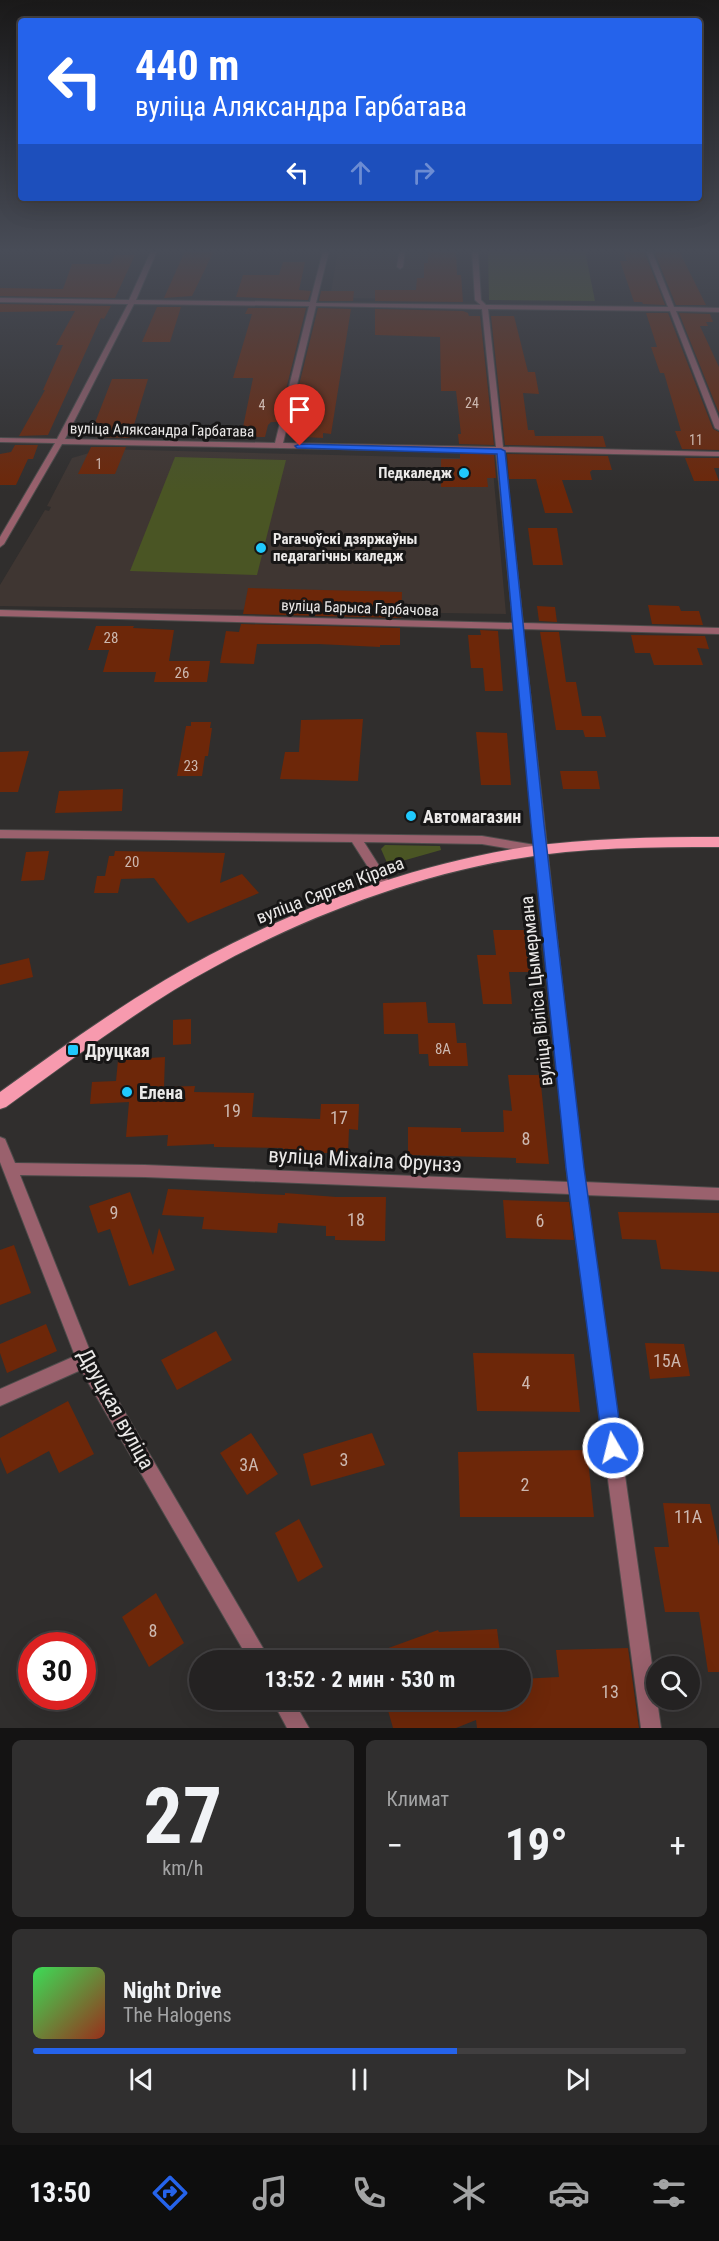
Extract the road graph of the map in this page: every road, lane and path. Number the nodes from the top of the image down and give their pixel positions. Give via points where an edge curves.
1 (116, 332) edge
2 (307, 332) edge
3 (488, 332) edge
4 (681, 332) edge
5 (719, 428) edge
6 (0, 440) edge
7 (60, 441) junction
8 (278, 446) junction
9 (501, 451) junction
10 (719, 454) edge
11 (0, 544) edge
12 (0, 613) edge
13 (517, 627) junction
14 (719, 631) edge
15 (0, 834) edge
16 (356, 839) junction
17 (719, 842) edge
18 (541, 850) junction
19 (386, 886) junction
20 (0, 1102) edge
21 (0, 1143) edge
22 (10, 1169) junction
23 (578, 1190) junction
24 (719, 1194) edge
25 (85, 1360) junction
26 (0, 1398) edge
27 (254, 1650) edge
28 (288, 1710) edge
29 (299, 1728) edge
30 (651, 1728) edge

1 - 7 street
2 - 8 street
3 - 9 street, вуліца Віліса Цымермана
4 - 5 street
6 - 7 street, вуліца Аляксандра Гарбатава
7 - 8 street, вуліца Аляксандра Гарбатава
7 - 11 street
8 - 9 street, вуліца Аляксандра Гарбатава
9 - 10 street, вуліца Аляксандра Гарбатава
9 - 13 street, вуліца Віліса Цымермана
12 - 13 street, вуліца Барыса Гарбачова
13 - 14 street, вуліца Барыса Гарбачова
13 - 18 street, вуліца Віліса Цымермана
15 - 16 street
16 - 18 street via 482,840
16 - 19 street
17 - 18 main road, вуліца Сяргея Кірава
18 - 19 main road, вуліца Сяргея Кірава via 483,860
18 - 23 street, вуліца Віліса Цымермана
19 - 20 main road, вуліца Сяргея Кірава via 265,934 194,971
21 - 22 street, Друцкая вуліца
22 - 23 street, вуліца Міхаіла Фрунзэ
22 - 25 street, Друцкая вуліца
23 - 24 street, вуліца Міхаіла Фрунзэ
23 - 30 street, вуліца Віліса Цымермана
25 - 26 street
25 - 27 street, Друцкая вуліца
28 - 29 street

